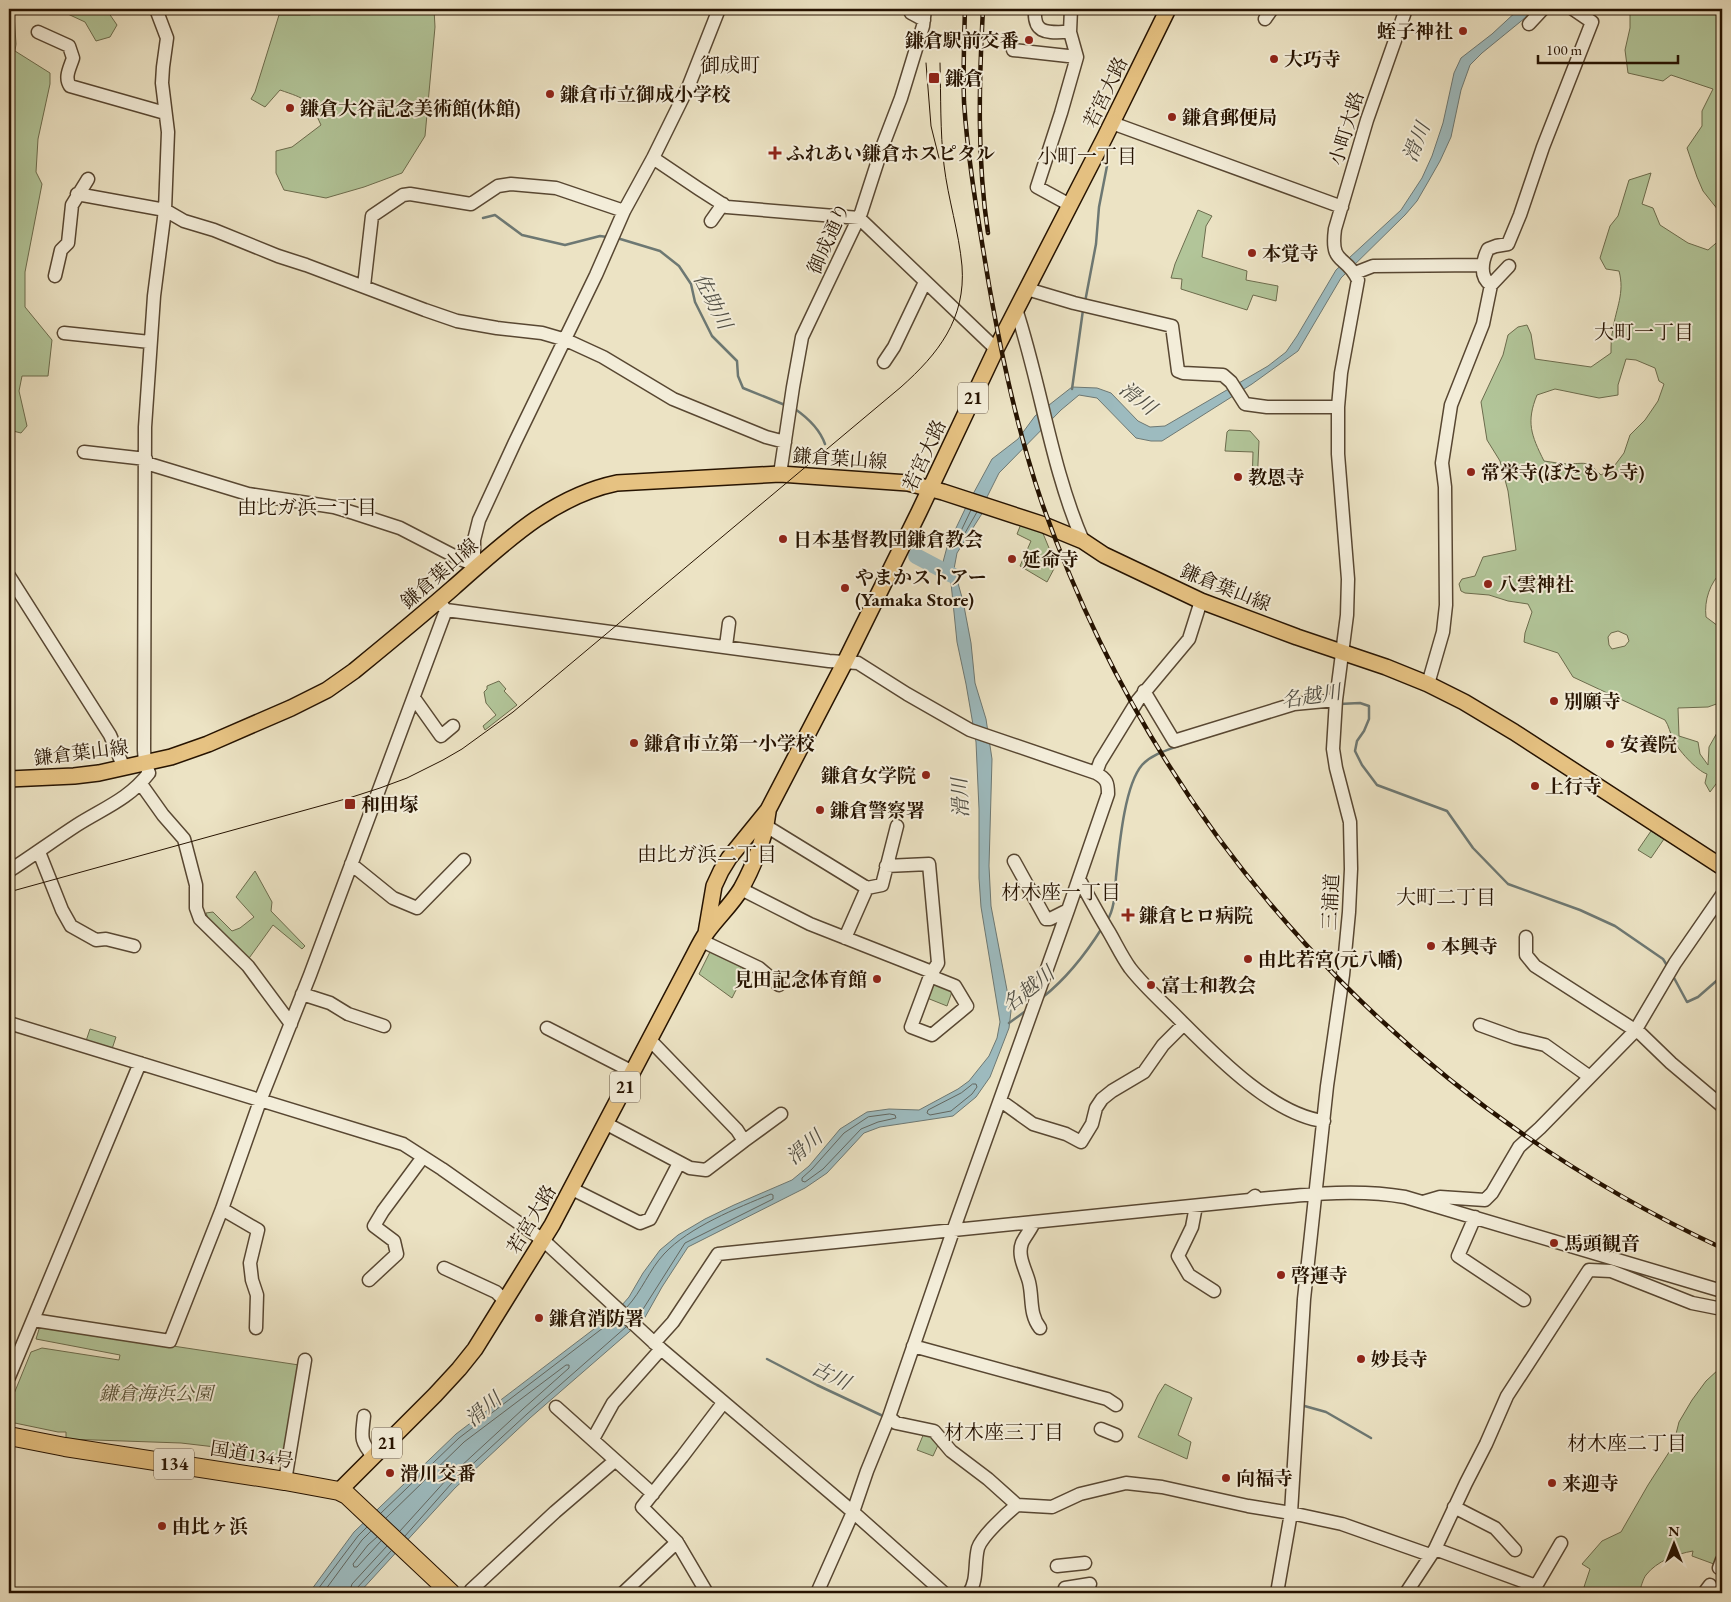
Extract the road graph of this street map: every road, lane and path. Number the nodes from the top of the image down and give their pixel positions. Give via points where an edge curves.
1 (156, 9) edge
2 (719, 9) edge
3 (909, 9) edge
4 (1035, 9) edge
5 (1071, 9) edge
6 (1167, 9) edge
7 (1404, 9) edge
8 (1573, 9) edge
9 (1537, 10) edge
10 (923, 12) edge
11 (1529, 24) dead end
12 (38, 32) dead end
13 (1070, 32) junction
14 (1013, 50) dead end
15 (1077, 57) junction
16 (165, 113) junction
17 (1112, 124) junction
18 (653, 158) junction
19 (88, 179) dead end
20 (77, 194) junction
21 (723, 204) junction
22 (1070, 205) junction
23 (1342, 207) junction
24 (165, 210) junction
25 (624, 211) junction
26 (859, 218) junction
27 (711, 221) dead end
28 (1482, 265) junction
29 (1509, 266) dead end
30 (1348, 267) junction
31 (55, 276) dead end
32 (925, 282) junction
33 (1491, 285) junction
34 (364, 286) junction
35 (1027, 289) junction
36 (1016, 309) junction
37 (64, 333) dead end
38 (566, 340) junction
39 (150, 342) junction
40 (996, 348) junction
41 (884, 362) dead end
42 (1338, 406) junction
43 (785, 442) junction
44 (84, 452) dead end
45 (146, 461) junction
46 (780, 474) junction
47 (931, 488) junction
48 (1083, 541) junction
49 (478, 566) junction
50 (9, 576) edge
51 (1201, 601) junction
52 (442, 606) junction
53 (729, 623) dead end
54 (726, 646) junction
55 (1343, 652) junction
56 (844, 662) junction
57 (1428, 684) junction
58 (1144, 691) junction
59 (414, 698) junction
60 (1336, 704) junction
61 (453, 726) dead end
62 (145, 763) junction
63 (124, 768) junction
64 (1096, 773) junction
65 (9, 779) edge
66 (140, 784) junction
67 (768, 810) junction
68 (766, 826) junction
69 (897, 826) dead end
70 (39, 852) junction
71 (464, 860) dead end
72 (1014, 861) dead end
73 (351, 864) junction
74 (886, 866) junction
75 (1722, 867) edge
76 (9, 871) edge
77 (1079, 879) junction
78 (867, 888) junction
79 (740, 889) junction
80 (1722, 895) edge
81 (1068, 910) junction
82 (704, 937) junction
83 (1526, 937) dead end
84 (845, 938) junction
85 (134, 946) dead end
86 (931, 974) junction
87 (779, 985) dead end
88 (302, 994) junction
89 (9, 1023) edge
90 (291, 1024) junction
91 (1184, 1024) junction
92 (1480, 1025) dead end
93 (384, 1026) dead end
94 (547, 1028) dead end
95 (1635, 1031) junction
96 (650, 1040) junction
97 (140, 1063) junction
98 (633, 1072) junction
99 (1590, 1077) junction
100 (260, 1100) junction
101 (1001, 1101) junction
102 (1722, 1106) edge
103 (781, 1114) dead end
104 (1324, 1121) junction
105 (605, 1123) junction
106 (744, 1140) junction
107 (423, 1157) junction
108 (679, 1163) junction
109 (572, 1189) junction
110 (1316, 1194) junction
111 (1423, 1202) junction
112 (1196, 1206) junction
113 (222, 1209) junction
114 (1475, 1217) junction
115 (1034, 1222) junction
116 (953, 1231) junction
117 (543, 1240) junction
118 (444, 1268) dead end
119 (368, 1280) dead end
120 (1214, 1291) dead end
121 (1722, 1291) edge
122 (504, 1300) junction
123 (1524, 1300) dead end
124 (1722, 1310) edge
125 (33, 1320) junction
126 (256, 1328) dead end
127 (1040, 1328) dead end
128 (658, 1346) junction
129 (913, 1346) junction
130 (305, 1360) dead end
131 (9, 1377) edge
132 (723, 1403) junction
133 (556, 1406) dead end
134 (1116, 1406) dead end
135 (364, 1416) dead end
136 (887, 1421) junction
137 (1101, 1429) dead end
138 (1116, 1435) dead end
139 (9, 1436) edge
140 (593, 1439) junction
141 (373, 1456) junction
142 (614, 1459) junction
143 (285, 1481) junction
144 (339, 1491) junction
145 (653, 1494) junction
146 (1016, 1505) junction
147 (1454, 1507) junction
148 (853, 1512) junction
149 (1291, 1513) junction
150 (677, 1542) junction
151 (1561, 1543) dead end
152 (1515, 1550) dead end
153 (1432, 1552) junction
154 (1085, 1563) dead end
155 (1057, 1566) dead end
156 (1090, 1584) dead end
157 (1066, 1588) dead end
158 (473, 1591) edge
159 (451, 1593) edge
160 (623, 1593) edge
161 (707, 1593) edge
162 (817, 1593) edge
163 (944, 1593) edge
164 (968, 1593) edge
165 (1277, 1593) edge
166 (1406, 1593) edge

1 - 16 street via 167,38 162,66
2 - 18 street via 689,84
3 - 10 street via 911,13
4 - 13 street via 1035,22 1040,29
5 - 13 street
6 - 17 main road, 若宮大路 / 21
7 - 23 street, 小町大路
8 - 28 street via 1592,22 1508,244 1488,249
9 - 11 street
10 - 26 street, 御成通り via 914,57
12 - 16 street via 69,46 73,58 67,76 70,86
13 - 15 street
14 - 15 street
15 - 22 street via 1037,187
16 - 24 street via 168,132
17 - 22 main road, 若宮大路 / 21
17 - 23 street
18 - 21 street
18 - 25 street
19 - 20 street
20 - 24 street
20 - 31 street via 72,205 68,243 61,250
21 - 26 street via 727,207
21 - 27 street
22 - 35 main road, 若宮大路 / 21
23 - 30 street, 小町大路 via 1333,243 1334,252
24 - 34 street via 184,221
24 - 39 street
25 - 34 street via 556,188 520,184 498,186 471,204 403,195 372,216
25 - 38 street
26 - 32 street
26 - 43 street, 御成通り via 802,337
28 - 30 street
28 - 33 street via 1484,278
29 - 33 street
30 - 42 street, 小町大路 via 1358,280
32 - 40 street
32 - 41 street
33 - 57 street via 1483,324 1451,404 1442,464 1446,605 1443,632
34 - 38 street via 457,321 542,333
35 - 36 main road, 若宮大路 / 21
35 - 42 street via 1172,326 1178,371 1223,375 1245,404 1258,407
36 - 40 main road, 若宮大路 / 21
36 - 48 street via 1070,512
37 - 39 street
38 - 43 street via 603,357 673,399
38 - 49 street via 479,520 474,540
39 - 45 street
40 - 47 main road, 若宮大路 / 21
42 - 55 street, 三浦道 via 1338,454 1348,579
43 - 46 street, 御成通り
44 - 45 street
45 - 49 street via 248,494 345,510 400,528
45 - 62 street
46 - 47 main road, 鎌倉葉山線
46 - 49 main road, 鎌倉葉山線 via 617,483 598,487 544,513
47 - 48 main road, 鎌倉葉山線
47 - 56 main road, 若宮大路 / 21
48 - 51 main road, 鎌倉葉山線
49 - 52 main road, 鎌倉葉山線
50 - 63 street via 110,735
51 - 55 main road, 鎌倉葉山線
51 - 58 street via 1189,639
52 - 54 street
52 - 59 street
52 - 62 main road, 鎌倉葉山線 via 327,690 208,744
53 - 54 street
54 - 56 street
55 - 57 main road, 鎌倉葉山線
55 - 60 street, 三浦道
56 - 64 street via 858,663 970,730
56 - 67 main road, 若宮大路 / 21
57 - 75 main road, 鎌倉葉山線 via 1514,732
58 - 60 street via 1174,741 1294,704
58 - 64 street
59 - 61 street via 441,736
59 - 73 street
60 - 104 street, 三浦道 via 1333,749 1350,822 1351,869 1343,975
62 - 63 main road, 鎌倉葉山線
62 - 66 street via 149,773
63 - 65 main road, 鎌倉葉山線 via 74,776
64 - 77 street via 1107,781 1108,794
66 - 70 street via 122,800
66 - 90 street via 184,839 196,885 196,908 200,920 248,966
67 - 68 main road, 若宮大路 / 21
67 - 82 main road, 若宮大路 / 21 via 721,871 714,886
68 - 78 street
68 - 79 main road, 若宮大路 / 21 via 755,861
69 - 74 street
70 - 76 street
70 - 85 street via 71,926 96,940 106,939
71 - 73 street via 417,908 393,898
72 - 81 street via 1046,919
73 - 88 street
74 - 78 street via 882,885
74 - 86 street via 929,864 938,963
77 - 81 street
77 - 91 street via 1130,968
78 - 84 street
79 - 82 main road, 若宮大路 / 21
79 - 84 street
80 - 95 street via 1675,963
81 - 101 street
82 - 87 street via 759,968
82 - 96 main road, 若宮大路 / 21
83 - 95 street via 1526,955 1535,966
84 - 86 street
86 - 86 street via 911,1026 932,1035 967,1006 955,986
88 - 90 street
88 - 93 street
89 - 97 street
90 - 100 street
91 - 101 street via 1163,1045 1144,1072 1102,1099 1081,1142 1033,1124
91 - 104 street via 1232,1070 1269,1097 1286,1108
92 - 99 street via 1545,1045
94 - 98 street
95 - 99 street
95 - 102 street
96 - 98 main road, 若宮大路 / 21
96 - 106 street
97 - 100 street
97 - 125 street
98 - 105 main road, 若宮大路 / 21
99 - 111 street via 1519,1147 1485,1200 1440,1197
100 - 107 street via 403,1144
100 - 113 street
101 - 116 street
103 - 106 street
104 - 110 street, 三浦道
105 - 108 street
105 - 109 main road, 若宮大路 / 21
106 - 108 street via 706,1170
107 - 117 street
107 - 119 street via 374,1226 394,1241 397,1254
108 - 109 street via 650,1220 640,1223
109 - 117 main road, 若宮大路 / 21
110 - 111 street via 1370,1192
110 - 112 street
110 - 149 street, 三浦道 via 1304,1299
111 - 114 street
112 - 115 street
112 - 120 street via 1192,1227 1178,1256 1189,1275
113 - 125 street via 170,1341
113 - 126 street via 258,1230 250,1263 257,1296
114 - 121 street
114 - 123 street via 1458,1256
115 - 116 street
115 - 127 street via 1021,1251 1029,1282 1032,1314
116 - 128 street via 718,1254
116 - 129 street
117 - 122 main road, 若宮大路 / 21
117 - 128 street
118 - 122 street via 496,1292
122 - 141 main road, 若宮大路 / 21 via 459,1369
124 - 147 street via 1692,1303 1611,1270 1589,1270 1507,1396
125 - 131 street
128 - 132 street
128 - 140 street via 613,1403
129 - 134 street via 1107,1399
129 - 136 street
130 - 143 street
132 - 145 street
132 - 148 street
133 - 140 street
135 - 141 street via 362,1439
136 - 146 street via 934,1431 951,1451
136 - 148 street
137 - 138 street
139 - 143 highway, 国道134号 / 134
140 - 142 street
141 - 144 main road, 若宮大路 / 21
142 - 145 street
142 - 158 street
143 - 144 highway, 国道134号 / 134
144 - 159 highway, 国道134号 / 134
145 - 150 street via 642,1507
146 - 149 street via 1052,1507 1080,1494 1126,1483 1162,1487
146 - 164 street via 978,1546 973,1586
147 - 152 street via 1495,1528
147 - 153 street
148 - 162 street
148 - 163 street
149 - 153 street via 1342,1524
149 - 165 street, 三浦道
150 - 160 street
150 - 161 street
151 - 153 street via 1536,1586
153 - 166 street
154 - 155 street
156 - 157 street

